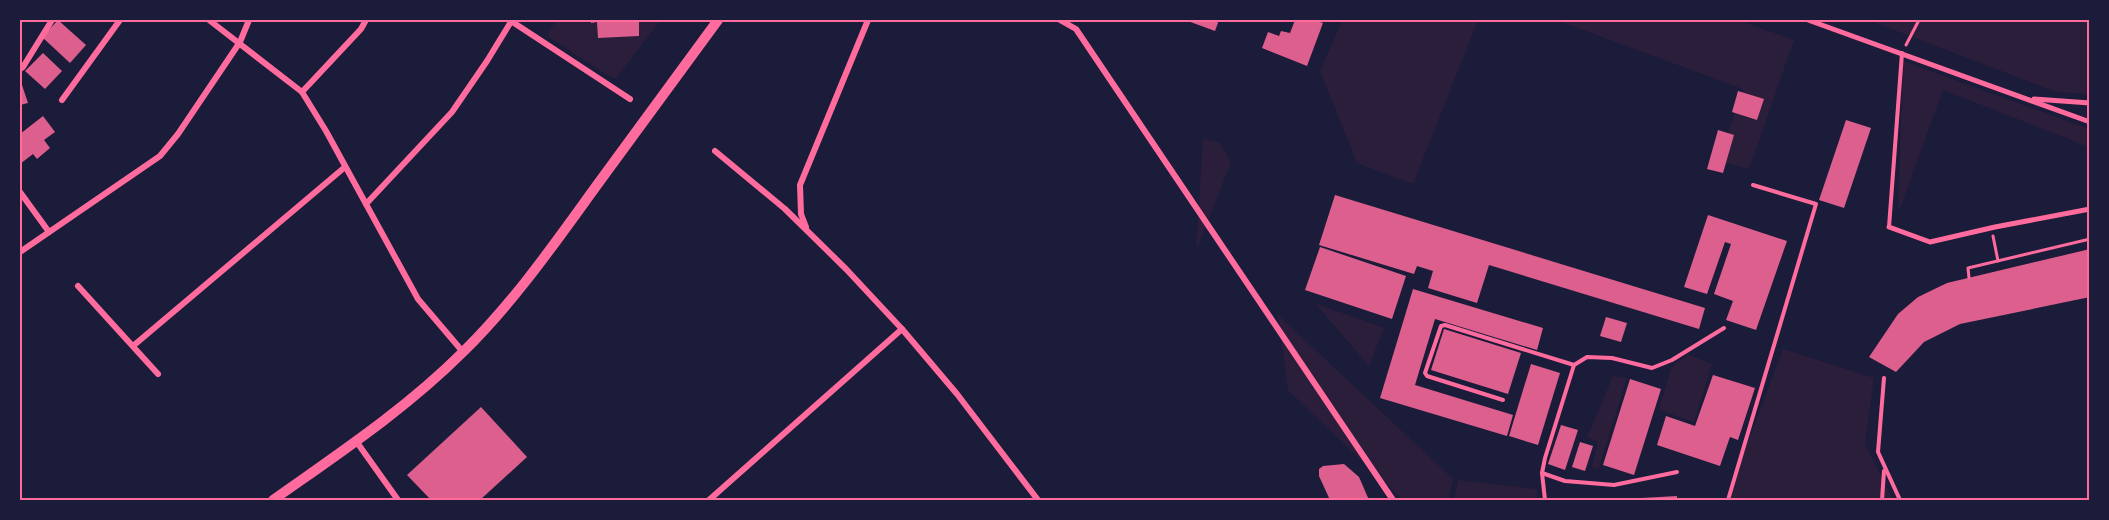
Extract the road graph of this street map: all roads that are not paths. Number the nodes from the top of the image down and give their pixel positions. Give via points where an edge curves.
1 (52, 20) edge
2 (120, 20) edge
3 (209, 20) edge
4 (249, 20) edge
5 (366, 20) edge
6 (511, 20) edge
7 (718, 20) edge
8 (868, 20) edge
9 (1060, 20) edge
10 (1808, 20) edge
11 (240, 42) junction
12 (1902, 53) junction
13 (20, 69) edge
14 (302, 92) junction
15 (630, 99) dead end
16 (2026, 99) junction
17 (62, 100) dead end
18 (2090, 103) edge
19 (2090, 122) edge
20 (715, 151) dead end
21 (345, 167) junction
22 (1753, 185) dead end
23 (20, 192) edge
24 (366, 204) junction
25 (2090, 209) edge
26 (1889, 227) joint
27 (807, 231) junction
28 (49, 232) junction
29 (20, 252) edge
30 (78, 286) dead end
31 (902, 328) junction
32 (1724, 328) dead end
33 (133, 346) junction
34 (463, 352) junction
35 (1574, 365) junction
36 (158, 375) dead end
37 (1884, 378) dead end
38 (1503, 400) dead end
39 (356, 441) junction
40 (1884, 468) junction
41 (1677, 472) dead end
42 (1542, 473) junction
43 (273, 501) edge
44 (398, 501) edge
45 (709, 501) edge
46 (1038, 501) edge
47 (1393, 501) edge
48 (1545, 501) edge
49 (1728, 501) edge
50 (1882, 501) edge
51 (1900, 501) edge

1 - 13 street
2 - 17 street
3 - 11 street
4 - 11 street
5 - 14 street
6 - 15 street
6 - 24 street via 452,112
7 - 34 street via 549,251
8 - 27 street via 800,185 801,214
9 - 47 street via 1076,29
10 - 12 street
11 - 14 street
11 - 28 street via 160,156
12 - 16 street
12 - 26 lane
14 - 21 street
16 - 18 street
16 - 19 street
20 - 27 street
21 - 24 street
21 - 33 street
22 - 49 lane via 1816,204
23 - 28 street
24 - 34 street via 418,299
25 - 26 street via 1930,242
27 - 31 street
28 - 29 street
30 - 33 street
31 - 45 street
31 - 46 street
32 - 35 lane via 1652,368 1612,358 1587,357
33 - 36 street
34 - 39 street
35 - 38 lane via 1441,326 1425,374
35 - 42 lane
37 - 40 lane via 1878,452
39 - 43 street
39 - 44 street
40 - 50 lane
40 - 51 lane
41 - 42 lane via 1614,485 1565,481
42 - 48 lane

